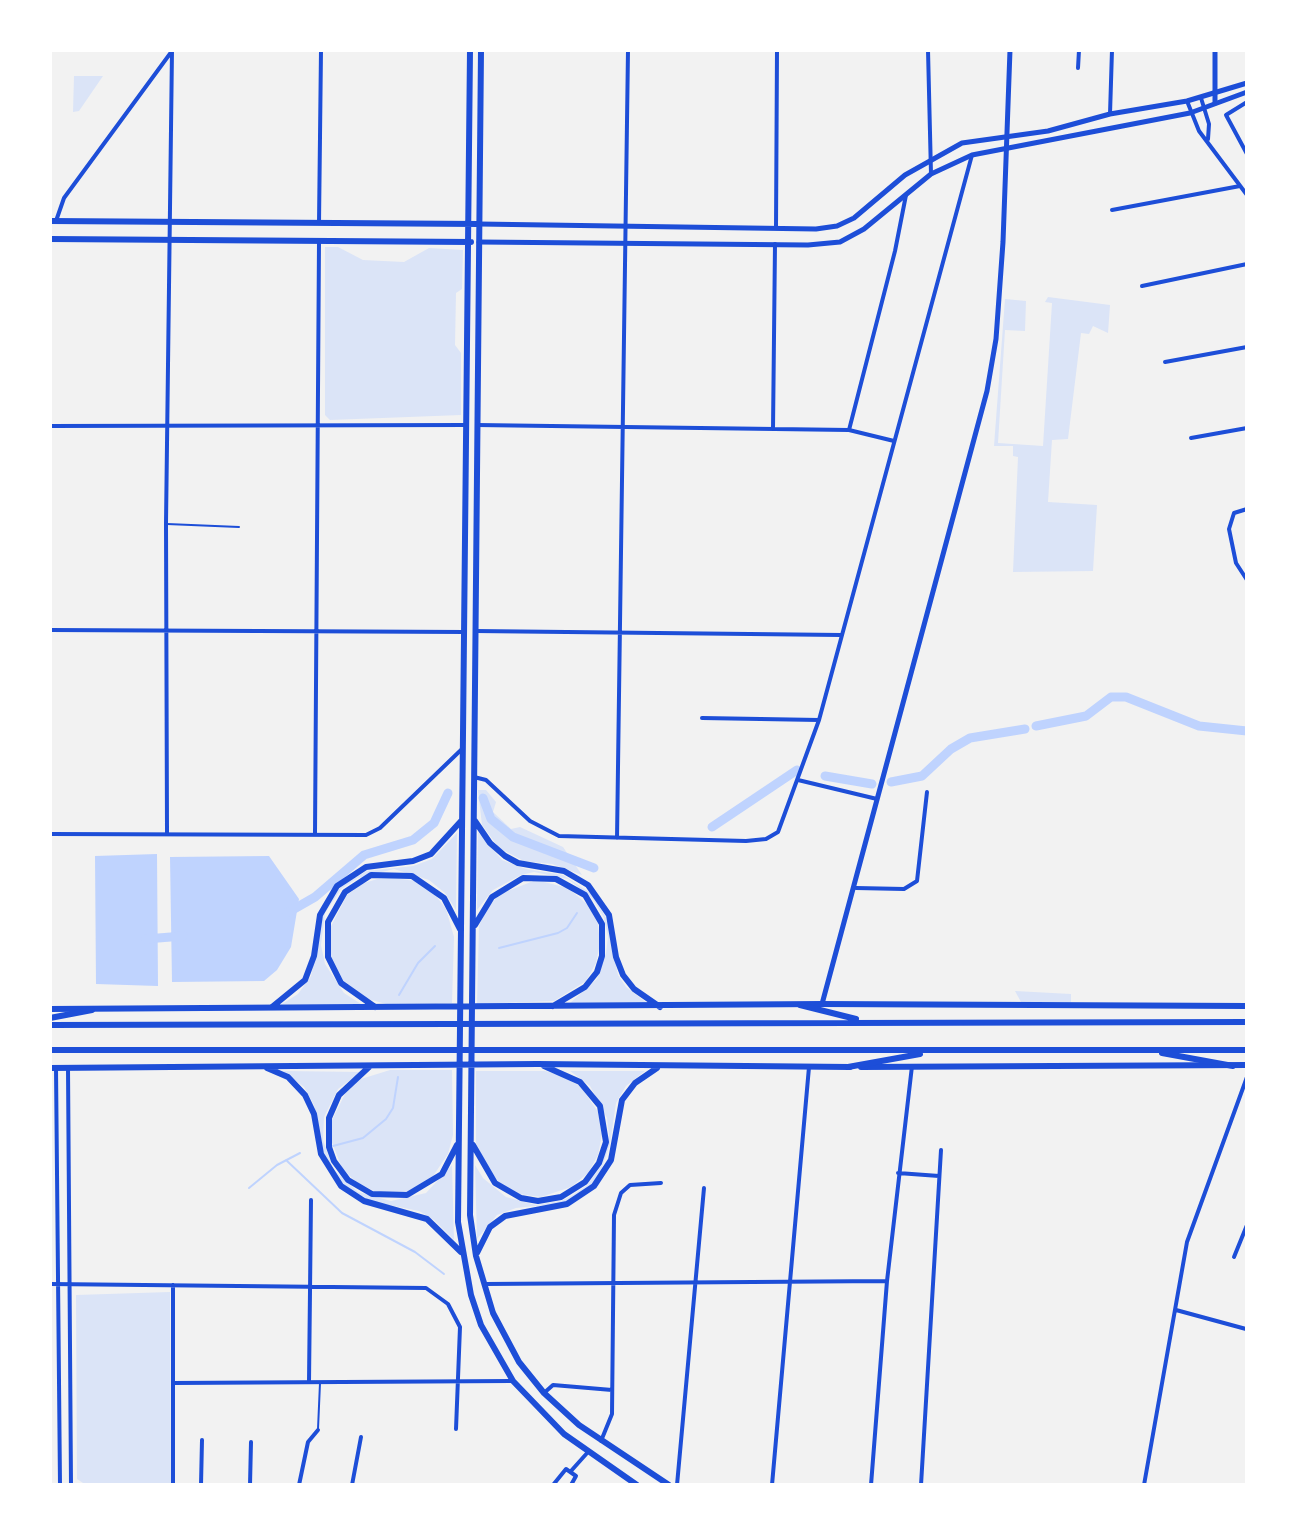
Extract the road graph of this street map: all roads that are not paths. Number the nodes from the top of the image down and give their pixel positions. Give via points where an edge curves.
1 (321, 50) edge
2 (470, 50) edge
3 (481, 50) edge
4 (628, 50) edge
5 (777, 50) edge
6 (928, 50) edge
7 (1010, 50) edge
8 (1079, 50) edge
9 (1112, 50) edge
10 (1215, 50) edge
11 (172, 51) edge
12 (1078, 68) dead end
13 (1247, 83) edge
14 (1247, 92) edge
15 (1215, 93) junction
16 (1201, 98) junction
17 (1187, 101) junction
18 (1247, 102) edge
19 (1215, 103) junction
20 (1204, 109) junction
21 (1190, 113) junction
22 (1110, 114) junction
23 (1007, 134) junction
24 (1208, 139) junction
25 (1007, 146) junction
26 (1247, 154) edge
27 (972, 155) junction
28 (928, 160) junction
29 (931, 174) junction
30 (1240, 186) junction
31 (907, 192) junction
32 (1247, 195) edge
33 (1112, 210) dead end
34 (53, 221) edge
35 (172, 222) junction
36 (319, 223) junction
37 (469, 224) junction
38 (479, 224) junction
39 (626, 226) junction
40 (776, 228) junction
41 (50, 239) edge
42 (172, 240) junction
43 (319, 240) junction
44 (468, 241) junction
45 (479, 242) junction
46 (625, 243) junction
47 (775, 243) junction
48 (1247, 264) edge
49 (1142, 286) dead end
50 (1247, 347) edge
51 (1165, 362) dead end
52 (168, 425) junction
53 (318, 425) junction
54 (466, 425) junction
55 (477, 425) junction
56 (50, 426) edge
57 (624, 426) junction
58 (1247, 428) edge
59 (773, 429) junction
60 (849, 430) junction
61 (1191, 438) dead end
62 (894, 441) junction
63 (1247, 509) edge
64 (166, 523) junction
65 (239, 527) dead end
66 (1247, 580) edge
67 (317, 629) junction
68 (50, 630) edge
69 (166, 631) junction
70 (475, 631) junction
71 (465, 632) junction
72 (622, 633) junction
73 (841, 635) junction
74 (702, 718) dead end
75 (819, 720) junction
76 (462, 749) junction
77 (474, 777) junction
78 (798, 780) junction
79 (927, 792) dead end
80 (878, 800) junction
81 (474, 819) junction
82 (462, 820) junction
83 (167, 832) junction
84 (315, 833) junction
85 (50, 834) edge
86 (617, 838) junction
87 (856, 888) junction
88 (461, 933) junction
89 (472, 941) junction
90 (822, 1004) junction
91 (800, 1005) junction
92 (1247, 1006) edge
93 (272, 1007) junction
94 (551, 1007) junction
95 (660, 1007) junction
96 (50, 1009) edge
97 (379, 1009) junction
98 (92, 1010) junction
99 (50, 1018) edge
100 (864, 1021) junction
101 (1247, 1022) edge
102 (50, 1025) edge
103 (50, 1050) edge
104 (1155, 1050) junction
105 (1247, 1050) edge
106 (937, 1051) junction
107 (537, 1064) junction
108 (1247, 1065) edge
109 (263, 1066) junction
110 (912, 1066) junction
111 (1233, 1066) junction
112 (369, 1067) junction
113 (809, 1067) junction
114 (848, 1067) junction
115 (53, 1068) edge
116 (68, 1068) junction
117 (657, 1068) junction
118 (1247, 1077) edge
119 (470, 1136) junction
120 (459, 1138) junction
121 (941, 1150) dead end
122 (898, 1173) junction
123 (939, 1176) junction
124 (661, 1183) dead end
125 (704, 1188) dead end
126 (311, 1200) dead end
127 (1247, 1225) edge
128 (462, 1253) junction
129 (476, 1256) junction
130 (1234, 1257) dead end
131 (792, 1281) junction
132 (890, 1281) junction
133 (57, 1283) junction
134 (50, 1284) edge
135 (68, 1284) junction
136 (310, 1284) junction
137 (485, 1284) junction
138 (694, 1284) junction
139 (173, 1285) junction
140 (613, 1286) junction
141 (1176, 1310) junction
142 (1246, 1329) edge
143 (60, 1369) junction
144 (70, 1369) junction
145 (459, 1381) junction
146 (513, 1381) junction
147 (309, 1382) junction
148 (320, 1382) junction
149 (173, 1383) junction
150 (612, 1390) junction
151 (544, 1393) junction
152 (70, 1402) junction
153 (60, 1403) junction
154 (456, 1429) dead end
155 (318, 1430) joint
156 (361, 1437) dead end
157 (202, 1440) dead end
158 (601, 1441) junction
159 (251, 1442) dead end
160 (589, 1452) junction
161 (571, 1471) junction
162 (60, 1485) edge
163 (71, 1485) edge
164 (173, 1485) edge
165 (201, 1485) edge
166 (250, 1485) edge
167 (299, 1485) edge
168 (352, 1485) edge
169 (553, 1485) edge
170 (571, 1485) edge
171 (637, 1485) edge
172 (669, 1485) edge
173 (677, 1485) edge
174 (772, 1485) edge
175 (871, 1485) edge
176 (921, 1485) edge
177 (1144, 1485) edge

1 - 36 street
2 - 37 main road
3 - 38 main road
4 - 39 street
5 - 40 street
6 - 28 street
7 - 23 main road
8 - 12 street
9 - 22 street
10 - 15 main road
11 - 34 street via 64,198
11 - 35 street
13 - 15 main road
14 - 19 main road
15 - 16 main road
15 - 19 main road
16 - 17 main road
16 - 20 street
17 - 21 street
17 - 22 main road
18 - 26 street via 1226,115
19 - 20 main road
20 - 21 main road
20 - 24 street
21 - 24 street
21 - 25 main road
22 - 23 main road via 1048,131
23 - 25 main road
23 - 28 main road via 962,143
24 - 30 street
25 - 27 main road
25 - 80 main road via 996,339 987,391
27 - 29 main road
27 - 62 street
28 - 29 street
28 - 40 main road via 837,226
29 - 31 main road
30 - 32 street
30 - 33 street
31 - 47 main road via 840,242
31 - 60 street
34 - 35 main road
35 - 36 main road
35 - 42 street
36 - 37 main road
37 - 38 main road
37 - 44 main road
38 - 39 main road
38 - 45 main road
39 - 40 main road
39 - 46 street
41 - 42 main road
42 - 43 main road
42 - 52 street
43 - 44 main road
43 - 53 street
44 - 45 main road
44 - 54 main road
45 - 46 main road
45 - 55 main road
46 - 47 main road
46 - 57 street
47 - 59 street
48 - 49 street
50 - 51 street
52 - 53 street
52 - 56 street
52 - 64 street
53 - 54 street
53 - 67 street
54 - 71 main road
55 - 57 street
55 - 70 main road
57 - 59 street
57 - 72 street
58 - 61 street
59 - 60 street
60 - 62 street
62 - 73 street
63 - 66 street via 1234,513 1229,529 1236,563
64 - 65 lane
64 - 69 street
67 - 69 street
67 - 71 street
67 - 84 street
68 - 69 street
69 - 83 street
70 - 72 street
70 - 77 main road
71 - 76 main road
72 - 73 street
72 - 86 street
73 - 75 street
74 - 75 street
75 - 78 street
76 - 82 main road
76 - 84 street via 376,831
77 - 81 main road
77 - 86 street via 486,780 541,829 570,838
78 - 80 street
78 - 86 street via 783,824 766,839
79 - 87 street via 917,881 904,889
80 - 87 main road
81 - 89 main road
81 - 95 main road via 505,856 564,871 588,885 609,915 623,975
82 - 88 main road
82 - 93 main road via 431,854 366,867 337,886 320,915 305,980
83 - 84 street
83 - 85 street
87 - 90 main road
88 - 97 main road via 444,898 412,876 371,875 345,892 327,929 332,970 349,991
88 - 120 main road
89 - 94 main road via 480,913 509,884 548,877 585,895 602,924 602,956 585,987
89 - 119 main road
90 - 91 main road
90 - 92 main road
91 - 95 main road
91 - 100 main road
93 - 97 main road
93 - 98 main road
94 - 95 main road
94 - 97 main road
96 - 98 main road
98 - 99 main road
100 - 101 main road
100 - 102 main road
103 - 106 main road
104 - 105 main road
104 - 106 main road
104 - 111 main road
106 - 114 main road
107 - 112 main road
107 - 117 main road
107 - 119 main road via 580,1082 600,1106 606,1142 585,1182 549,1200 513,1196 484,1169
108 - 111 main road
109 - 112 main road
109 - 116 main road
109 - 128 main road via 288,1077 305,1095 325,1165 341,1186 364,1201 427,1219
110 - 111 main road
110 - 114 main road
110 - 122 street
112 - 120 main road via 339,1095 327,1129 334,1161 356,1186 389,1197 417,1192 442,1174
113 - 114 main road
113 - 117 main road
113 - 131 street
115 - 116 main road
115 - 133 street
116 - 135 street
117 - 129 main road via 622,1100 611,1160 594,1186 567,1204 505,1216 490,1227
118 - 141 street via 1187,1242
119 - 129 main road
120 - 128 main road
121 - 123 street
122 - 123 street
122 - 132 street
123 - 176 street
124 - 140 street via 630,1185 621,1193 614,1215
125 - 138 street
126 - 136 street
127 - 130 street
128 - 146 main road via 481,1325
129 - 137 main road
131 - 132 street
131 - 138 street
131 - 174 street
132 - 175 street
133 - 134 street
133 - 135 street
133 - 143 street
135 - 139 street
135 - 144 street
136 - 139 street
136 - 145 street via 419,1285 448,1304 460,1327
136 - 147 street
137 - 140 street
137 - 151 main road via 501,1332
138 - 140 street
138 - 173 street
139 - 149 street
140 - 150 street
141 - 142 street
141 - 177 street
143 - 144 street
143 - 153 street
144 - 152 street
145 - 146 street
145 - 148 street
145 - 154 street
146 - 160 main road
147 - 148 street
147 - 149 street
148 - 155 lane
149 - 164 street
150 - 151 street via 553,1385
150 - 158 street via 612,1414
151 - 158 main road
152 - 153 street
152 - 163 street
153 - 162 street
155 - 167 street via 308,1442
156 - 168 street
157 - 165 street
158 - 172 main road
159 - 166 street
160 - 161 street
160 - 171 main road
161 - 169 street via 564,1469
161 - 170 street via 576,1478

